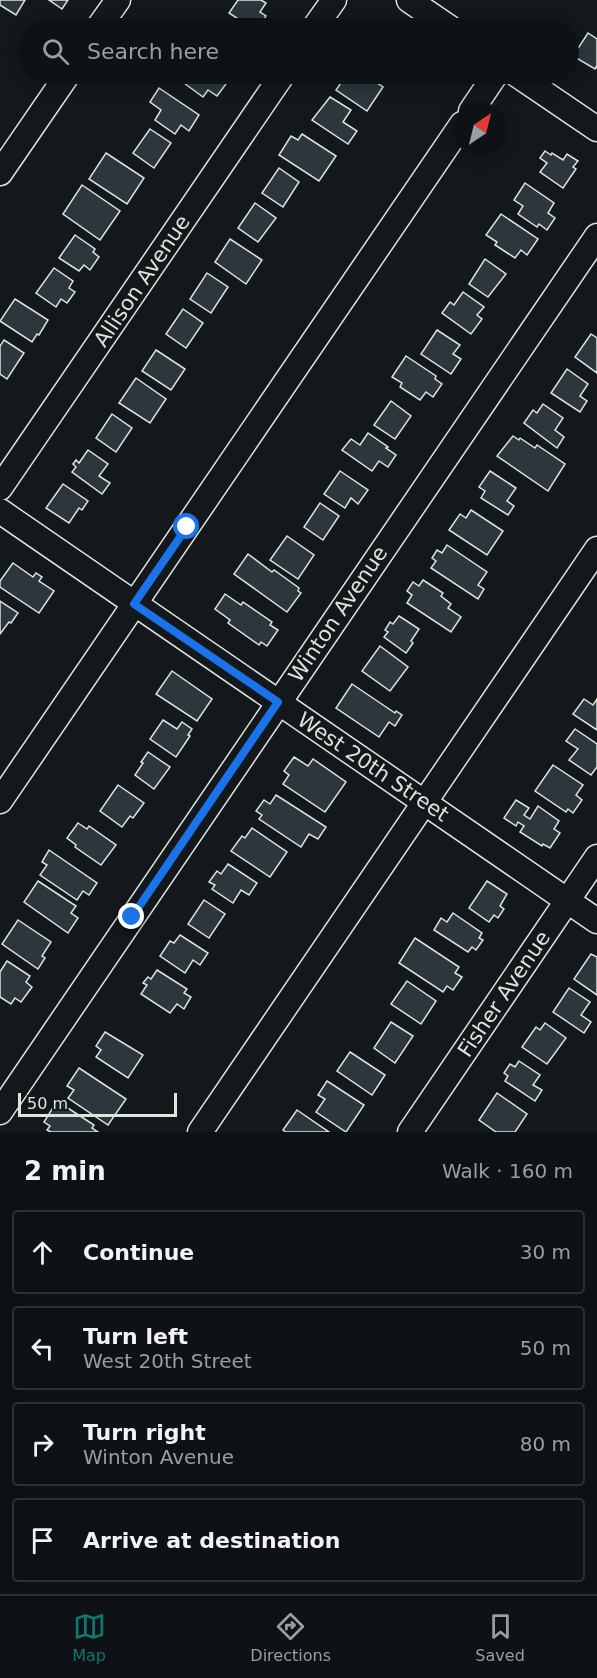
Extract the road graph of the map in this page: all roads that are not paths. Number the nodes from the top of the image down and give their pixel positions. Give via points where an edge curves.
1 (118, 0) edge
2 (334, 0) edge
3 (409, 0) edge
4 (106, 18) edge
5 (321, 18) edge
6 (435, 18) edge
7 (61, 84) edge
8 (277, 84) edge
9 (489, 84) edge
10 (531, 84) edge
11 (477, 102) edge
12 (597, 129) edge
13 (453, 137) edge
14 (0, 173) edge
15 (597, 236) edge
16 (0, 488) edge
17 (0, 512) edge
18 (597, 549) edge
19 (134, 604) junction
20 (278, 702) junction
21 (0, 801) edge
22 (424, 803) junction
23 (597, 857) edge
24 (567, 901) junction
25 (597, 921) edge
26 (0, 1112) edge
27 (200, 1132) edge
28 (410, 1132) edge

1 - 4 street
2 - 5 street
3 - 6 street
7 - 14 street
8 - 16 street, Allison Avenue
9 - 11 street
10 - 12 street
13 - 19 street
15 - 20 street, Winton Avenue
17 - 19 street, West 20th Street
18 - 22 street
19 - 20 street, West 20th Street
19 - 21 street
20 - 22 street, West 20th Street
20 - 26 street, Winton Avenue
22 - 24 street, West 20th Street
22 - 27 street
23 - 24 street, Fisher Avenue
24 - 25 street, West 20th Street
24 - 28 street, Fisher Avenue

